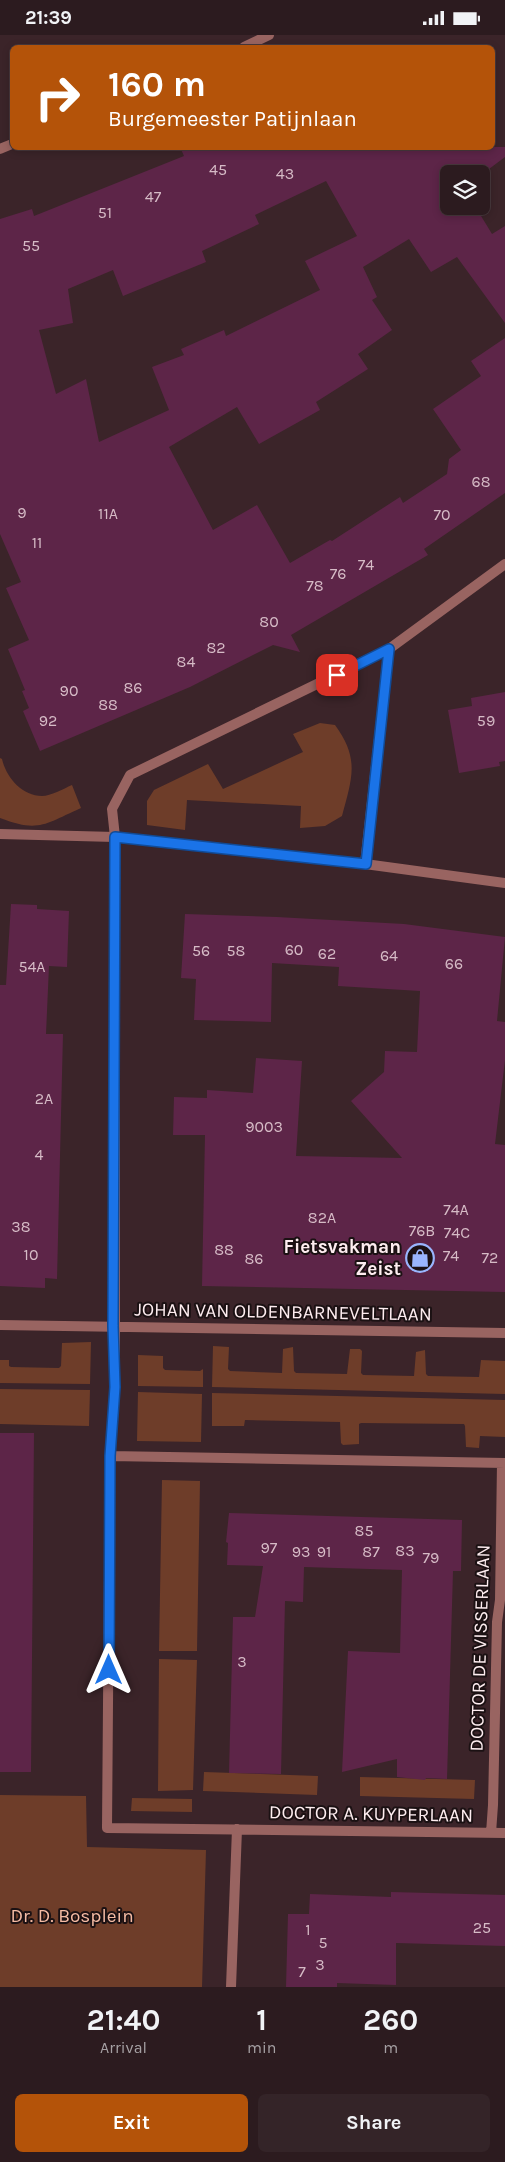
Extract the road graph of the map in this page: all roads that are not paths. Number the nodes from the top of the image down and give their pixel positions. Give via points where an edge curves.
1 (269, 35) edge
2 (248, 45) edge
3 (505, 564) edge
4 (389, 649) junction
5 (0, 834) edge
6 (115, 837) junction
7 (366, 864) junction
8 (505, 883) edge
9 (0, 1325) edge
10 (113, 1326) junction
11 (505, 1333) edge
12 (110, 1456) junction
13 (504, 1463) edge
14 (237, 1829) junction
15 (491, 1833) junction
16 (505, 1833) edge
17 (231, 1987) edge

1 - 2 street
3 - 4 street
4 - 6 street via 130,775 112,809
4 - 7 street
5 - 6 street
6 - 7 street
6 - 10 street
7 - 8 street
9 - 10 street, JOHAN VAN OLDENBARNEVELTLAAN
10 - 11 street, JOHAN VAN OLDENBARNEVELTLAAN
10 - 12 street via 115,1387
12 - 13 street
12 - 14 street, DOCTOR A. KUYPERLAAN via 107,1828
13 - 15 street, DOCTOR DE VISSERLAAN
14 - 15 street, DOCTOR A. KUYPERLAAN
14 - 17 street
15 - 16 street, DOCTOR A. KUYPERLAAN

